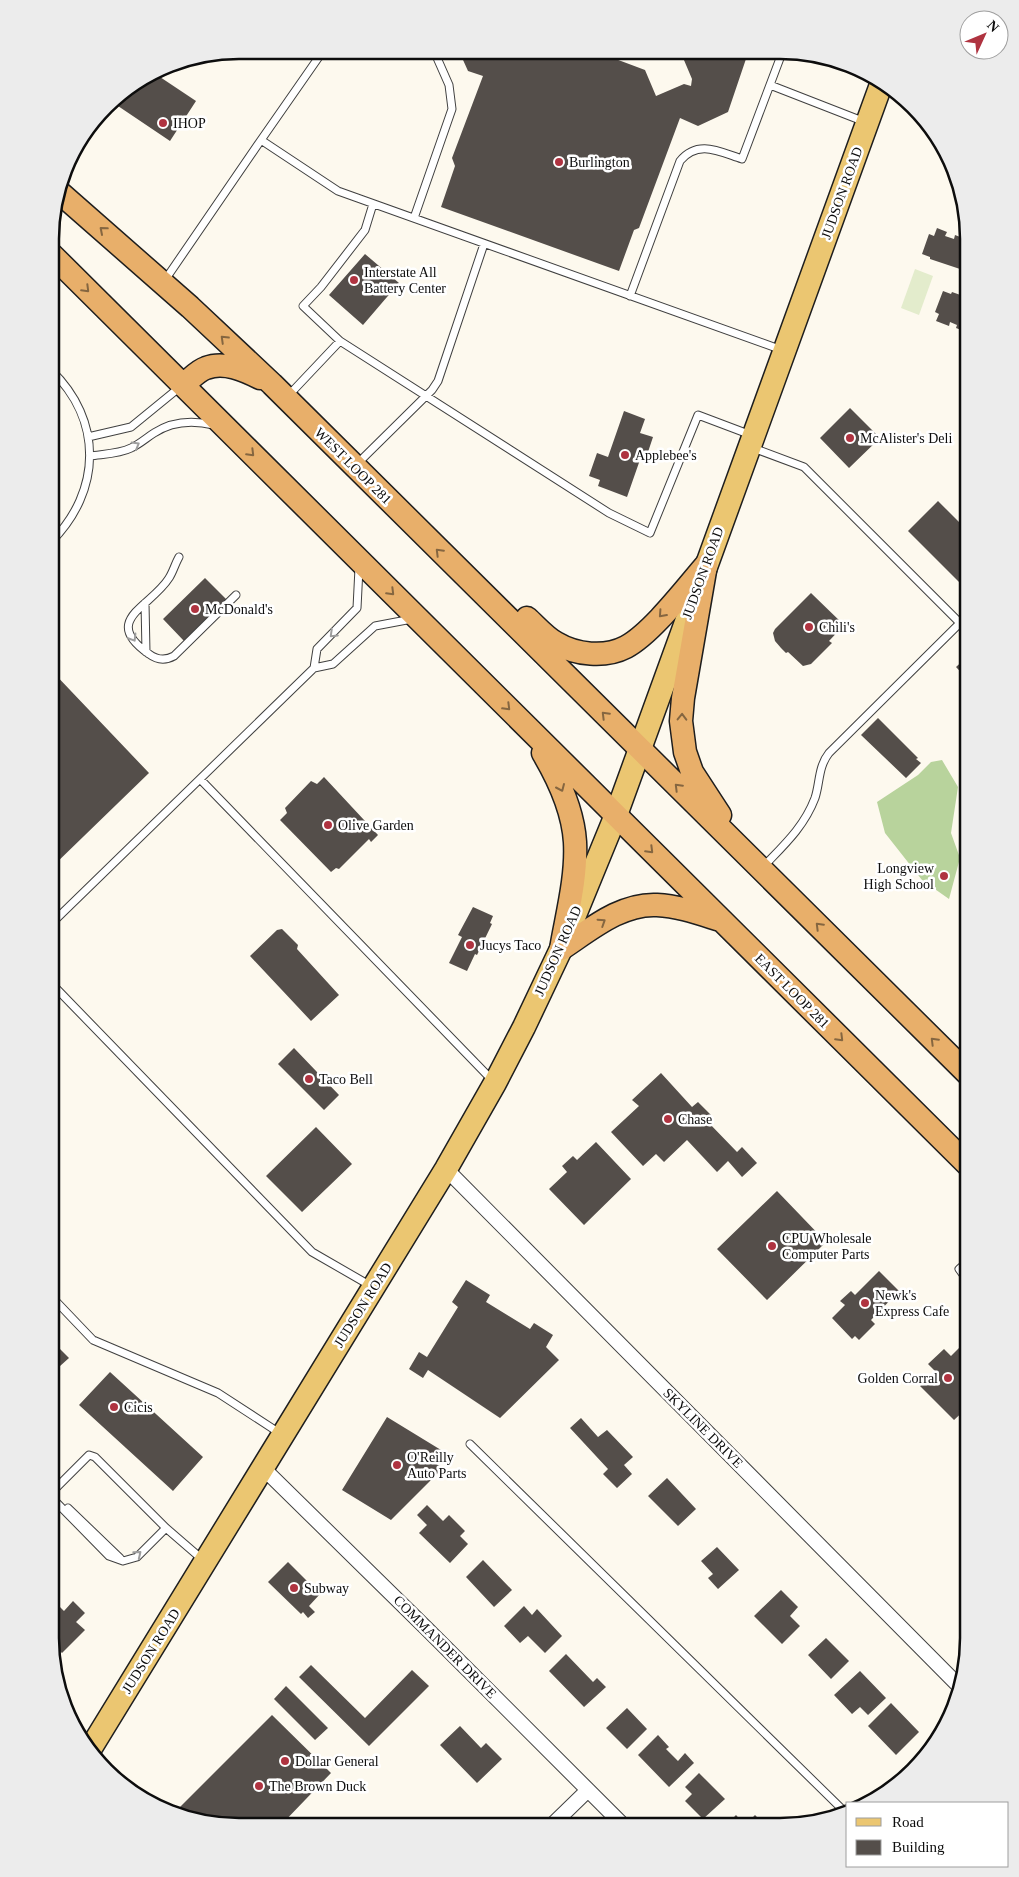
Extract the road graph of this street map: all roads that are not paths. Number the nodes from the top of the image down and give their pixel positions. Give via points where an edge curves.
1 (317, 59) edge
2 (438, 59) edge
3 (780, 59) edge
4 (770, 85) junction
5 (880, 89) edge
6 (867, 123) junction
7 (261, 140) junction
8 (64, 197) edge
9 (373, 204) junction
10 (414, 218) junction
11 (484, 244) junction
12 (59, 262) edge
13 (163, 283) junction
14 (630, 296) junction
15 (340, 341) junction
16 (785, 351) junction
17 (59, 378) edge
18 (183, 385) junction
19 (279, 391) junction
20 (426, 396) junction
21 (228, 430) junction
22 (88, 437) junction
23 (751, 441) junction
24 (90, 456) junction
25 (354, 467) junction
26 (59, 533) edge
27 (178, 557) dead end
28 (359, 560) junction
29 (706, 565) junction
30 (466, 578) junction
31 (236, 595) dead end
32 (145, 603) junction
33 (417, 618) junction
34 (146, 652) junction
35 (314, 668) junction
36 (530, 730) junction
37 (640, 749) junction
38 (200, 779) junction
39 (616, 815) junction
40 (753, 861) junction
41 (59, 916) edge
42 (720, 920) junction
43 (561, 949) junction
44 (59, 991) edge
45 (960, 1066) edge
46 (496, 1083) junction
47 (960, 1156) edge
48 (446, 1169) junction
49 (374, 1288) junction
50 (59, 1304) edge
51 (284, 1435) junction
52 (470, 1444) dead end
53 (263, 1468) junction
54 (59, 1485) edge
55 (59, 1499) edge
56 (166, 1528) junction
57 (205, 1562) junction
58 (955, 1682) edge
59 (93, 1744) edge
60 (588, 1790) junction
61 (841, 1808) edge
62 (559, 1818) edge
63 (617, 1818) edge

1 - 7 lane
2 - 10 lane via 449,85 452,109
3 - 4 lane
4 - 6 lane
4 - 14 lane via 742,159 707,148 693,150 680,160
5 - 6 main road, JUDSON ROAD
6 - 16 main road, JUDSON ROAD
7 - 9 lane via 325,184
7 - 13 lane
13 -> 8 highway, WEST LOOP 281
9 - 10 lane
9 - 15 lane via 365,230 304,306
10 - 11 lane
11 - 14 lane
11 - 20 lane via 440,375
12 -> 18 highway
19 -> 13 highway, WEST LOOP 281
14 - 16 lane
15 - 19 lane
15 - 20 lane
16 - 23 main road, JUDSON ROAD
17 - 22 lane via 77,402
18 - 19 highway via 206,368 219,366 237,368
18 - 21 highway
18 - 22 lane via 131,427
19 - 25 highway, WEST LOOP 281
20 - 23 lane via 608,513 650,533 698,415
20 - 25 lane
24 -> 21 lane via 126,450 160,429 184,422
21 -> 28 highway
22 - 24 lane
23 - 29 main road, JUDSON ROAD
23 - 40 lane via 804,467 960,623 829,754 821,766 815,797 796,832
24 - 26 lane via 86,485 78,506
30 -> 25 highway, WEST LOOP 281
27 - 32 lane via 169,579
28 -> 33 highway
28 -> 35 lane via 357,608 317,649
29 -> 30 highway via 642,636 625,648 604,653 582,652 556,643 517,607
29 - 37 main road, JUDSON ROAD
40 -> 29 highway via 697,781 683,743 683,698
37 -> 30 highway, WEST LOOP 281
31 - 34 lane via 174,656 164,660
32 - 34 lane
32 -> 34 lane via 129,619 127,627 130,638
33 - 35 lane via 375,626 333,664
33 -> 36 highway
35 - 38 lane
36 - 39 highway
36 -> 43 highway via 558,780 574,827 575,858
37 - 39 main road, JUDSON ROAD
40 -> 37 highway
38 - 41 lane
38 - 46 lane
39 -> 42 highway, EAST LOOP 281
39 - 43 main road, JUDSON ROAD
45 -> 40 highway
43 -> 42 highway via 608,918 642,906 686,909
42 -> 47 highway, EAST LOOP 281
43 - 46 main road, JUDSON ROAD
44 - 49 lane via 312,1252
46 - 48 main road, JUDSON ROAD
48 - 49 main road, JUDSON ROAD
48 - 58 street, SKYLINE DRIVE
49 - 51 main road, JUDSON ROAD
50 - 51 lane via 93,1340 218,1393
51 - 53 main road, JUDSON ROAD
52 - 61 lane
53 - 57 main road, JUDSON ROAD
53 - 60 street, COMMANDER DRIVE
56 -> 54 lane via 95,1456 88,1455
55 -> 56 lane via 123,1561 137,1557
56 - 57 lane
57 - 59 main road, JUDSON ROAD
60 - 62 street
60 - 63 street, COMMANDER DRIVE

